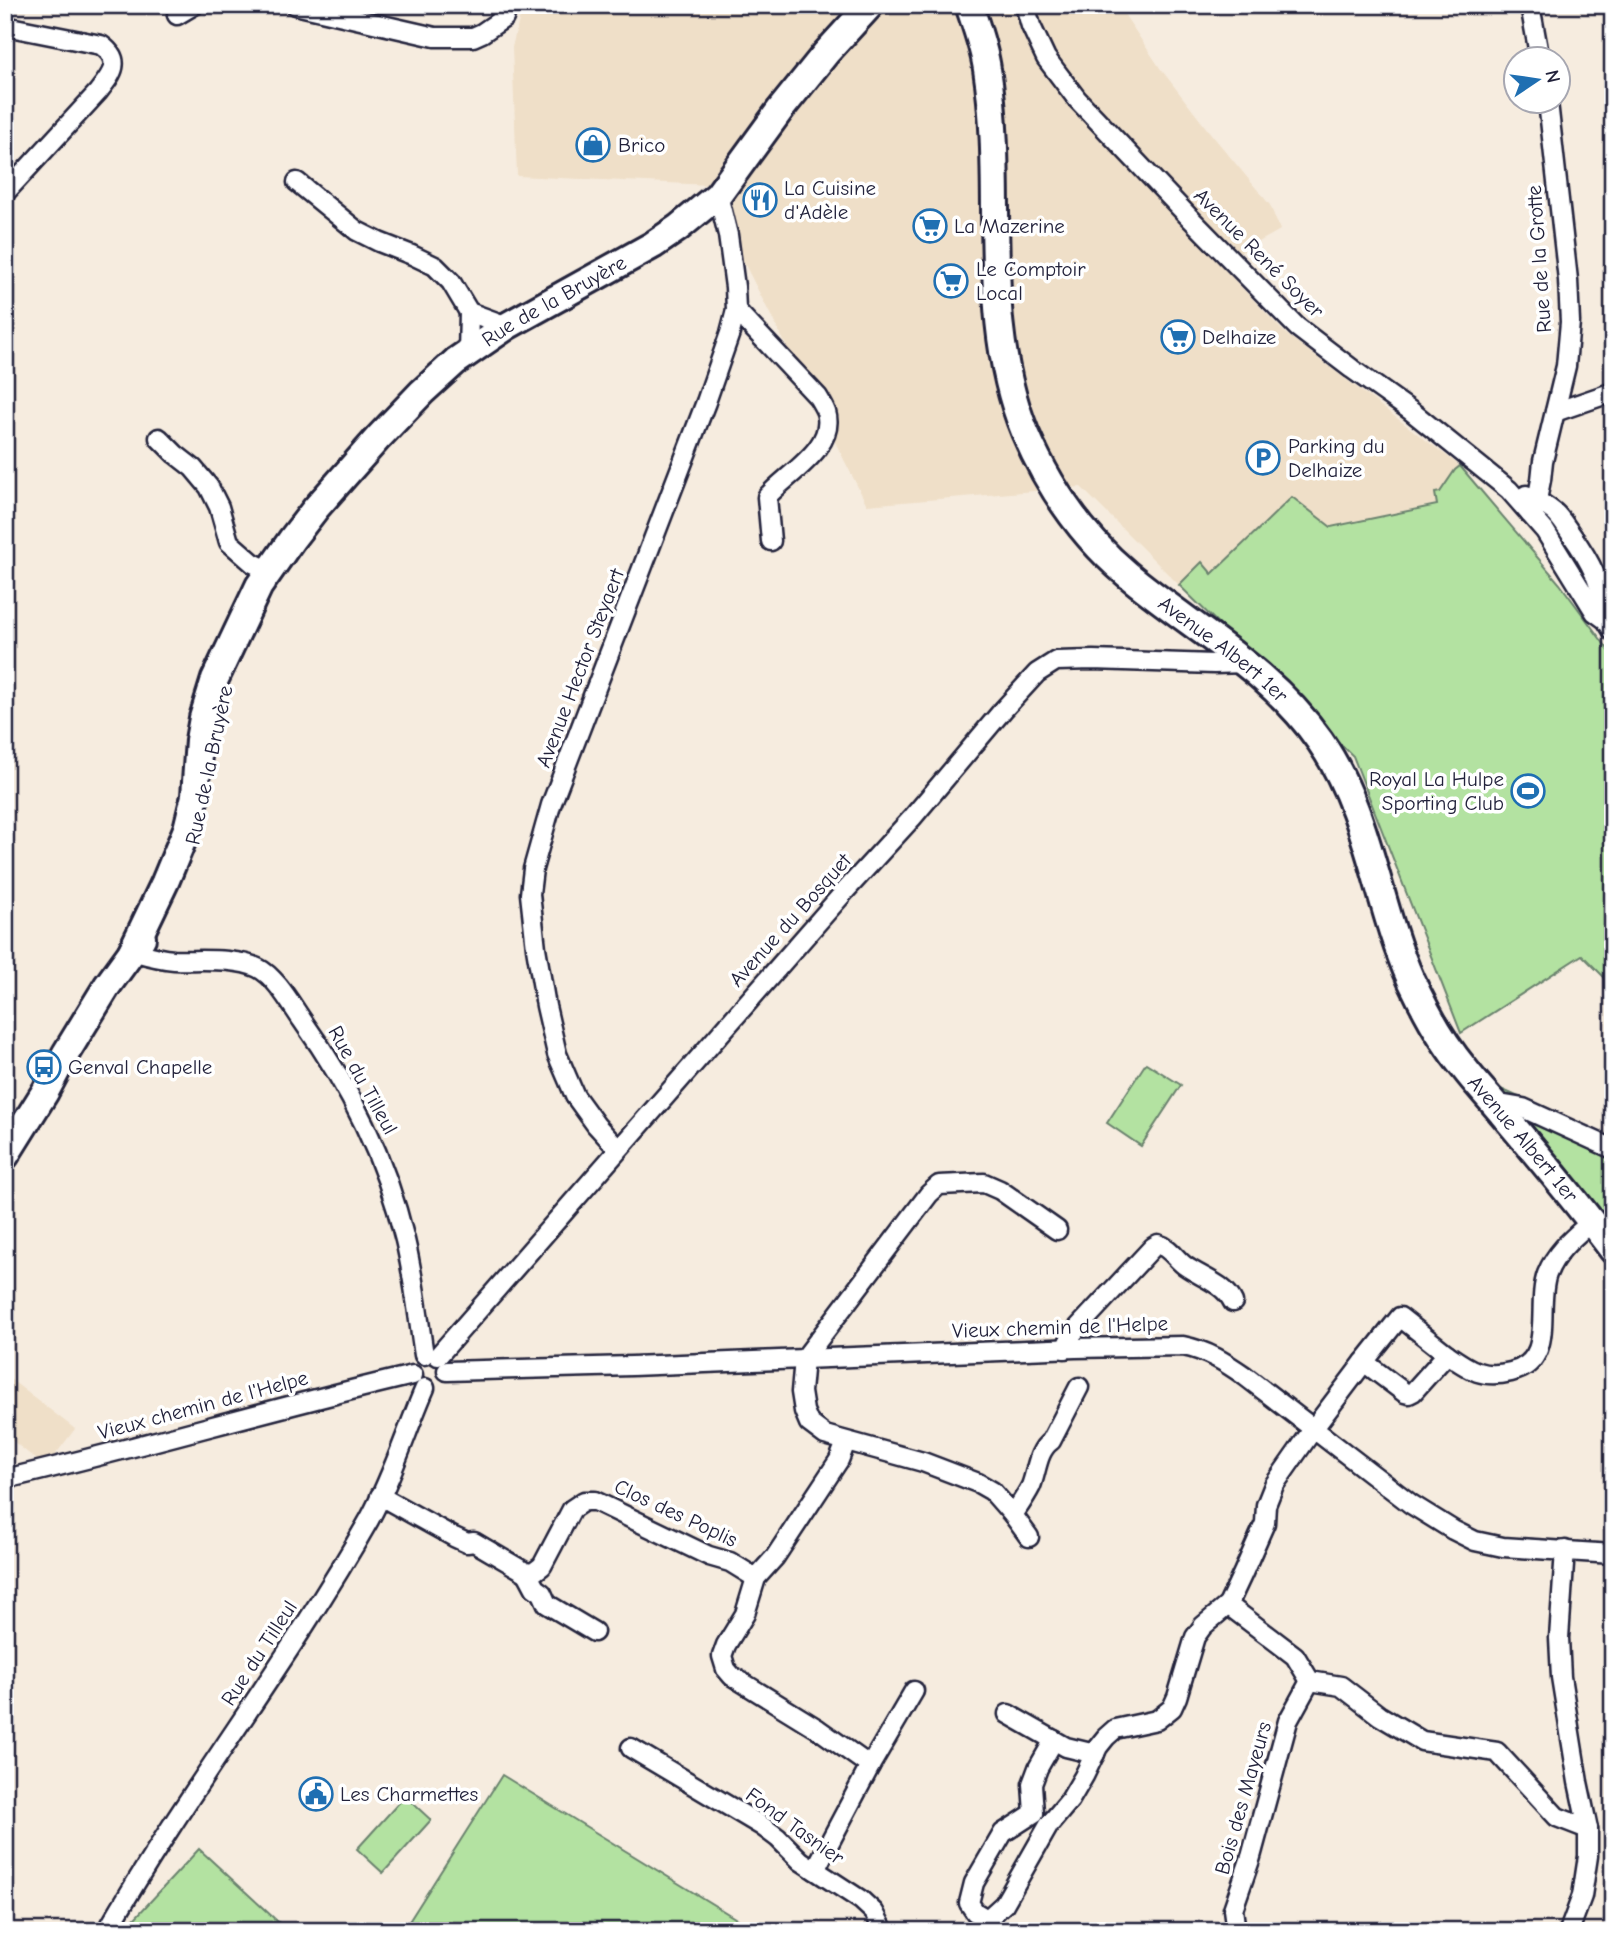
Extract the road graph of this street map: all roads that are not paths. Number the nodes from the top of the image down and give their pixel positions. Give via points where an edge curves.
1 (194, 5) edge
2 (295, 5) edge
3 (508, 5) edge
4 (870, 5) edge
5 (889, 5) edge
6 (969, 5) edge
7 (1025, 5) edge
8 (1531, 5) edge
9 (177, 15) dead end
10 (5, 26) edge
11 (841, 37) junction
12 (1538, 46) edge
13 (1549, 116) edge
14 (297, 182) dead end
15 (5, 193) edge
16 (718, 195) junction
17 (736, 310) junction
18 (470, 312) junction
19 (507, 326) junction
20 (468, 353) junction
21 (1613, 393) edge
22 (1555, 412) junction
23 (159, 438) dead end
24 (1534, 507) junction
25 (771, 541) dead end
26 (270, 571) junction
27 (1600, 589) edge
28 (1609, 626) edge
29 (1245, 663) junction
30 (132, 951) junction
31 (1494, 1103) junction
32 (618, 1149) junction
33 (1613, 1149) edge
34 (5, 1156) edge
35 (1592, 1221) junction
36 (1056, 1230) dead end
37 (1613, 1250) edge
38 (1233, 1302) dead end
39 (1065, 1349) junction
40 (1447, 1354) junction
41 (804, 1359) junction
42 (436, 1360) junction
43 (1364, 1362) junction
44 (419, 1382) junction
45 (1079, 1387) dead end
46 (1314, 1428) junction
47 (846, 1442) junction
48 (5, 1479) edge
49 (380, 1496) junction
50 (1013, 1516) junction
51 (1029, 1537) dead end
52 (1565, 1550) junction
53 (1613, 1554) edge
54 (527, 1573) junction
55 (757, 1578) junction
56 (1228, 1605) junction
57 (594, 1632) dead end
58 (1310, 1681) junction
59 (914, 1691) dead end
60 (1008, 1714) dead end
61 (1054, 1740) junction
62 (632, 1748) dead end
63 (1095, 1754) junction
64 (870, 1766) junction
65 (1034, 1813) junction
66 (1052, 1821) junction
67 (1588, 1829) junction
68 (815, 1870) junction
69 (982, 1925) edge
70 (107, 1931) edge
71 (884, 1931) edge
72 (1239, 1931) edge
73 (1569, 1931) edge

1 - 9 street
2 - 3 street via 435,37 473,37 504,18
4 - 11 main road, Rue de la Bruyère
5 - 11 main road, Rue de la Bruyère
6 - 29 main road, Avenue Albert 1er via 989,81 1004,361 1024,428 1054,489 1104,552
7 - 24 street, Avenue René Soyer via 1046,58 1065,85 1297,327
8 - 12 street
10 - 15 street via 101,45 111,52 114,64 98,92
11 - 16 main road, Rue de la Bruyère
13 - 22 street, Rue de la Grotte via 1570,322
14 - 18 street via 357,231 435,266
16 - 17 street, Avenue Hector Steyaert
16 - 19 main road, Rue de la Bruyère via 653,245
17 - 25 street via 818,397 827,414 821,442 808,460 767,497
17 - 32 street, Avenue Hector Steyaert via 706,402 551,805 533,869 530,894 536,948 557,1054 581,1106
18 - 19 street
18 - 20 street
19 - 20 main road, Rue de la Bruyère
20 - 26 main road, Rue de la Bruyère via 429,385 378,438 316,508
21 - 22 street
22 - 24 street, Rue de la Grotte
23 - 26 street via 209,487 229,542
24 - 27 street, Avenue René Soyer via 1557,514 1589,559
26 - 30 main road, Rue de la Bruyère via 215,679 203,718 187,829
27 - 28 street, Avenue René Soyer
29 - 31 main road, Avenue Albert 1er via 1296,709 1345,783 1365,833 1391,931 1412,982 1462,1066
29 - 32 street, Avenue du Bosquet via 1060,660 1037,673
30 - 34 main road, Rue de la Bruyère
30 - 42 street, Rue du Tilleul via 172,960 244,963 259,968 291,1004 340,1076 380,1157
31 - 33 street via 1523,1108
31 - 35 main road, Avenue Albert 1er
32 - 42 street, Avenue du Bosquet
35 - 37 main road, Avenue Albert 1er
35 - 40 street via 1553,1260 1546,1278 1541,1342 1531,1362 1496,1376 1479,1374
36 - 41 street via 984,1183 939,1185
38 - 39 street via 1158,1244 1072,1334
39 - 41 street, Vieux chemin de l'Helpe
39 - 46 street, Vieux chemin de l'Helpe via 1184,1346 1199,1350 1218,1357
40 - 43 street via 1409,1394
40 - 43 street via 1400,1317
41 - 42 street, Vieux chemin de l'Helpe
41 - 47 street via 801,1392 809,1423
42 - 44 street via 420,1357 414,1365
42 - 44 street, Vieux chemin de l'Helpe via 444,1381 436,1388
43 - 46 street
44 - 48 street, Vieux chemin de l'Helpe via 301,1401
44 - 49 street, Rue du Tilleul via 405,1440
45 - 50 street via 1045,1445 1031,1487
46 - 52 street, Vieux chemin de l'Helpe via 1452,1530 1503,1547
46 - 56 street via 1274,1485 1265,1523
47 - 50 street via 923,1462 978,1483
47 - 55 street via 775,1558
49 - 54 street
49 - 70 street, Rue du Tilleul via 317,1606
50 - 51 street
52 - 53 street, Vieux chemin de l'Helpe
52 - 67 street via 1561,1677
54 - 55 street, Clos des Poplis via 542,1566 572,1509 583,1500 595,1501
54 - 57 street via 547,1604
55 - 64 street via 745,1614 722,1656 726,1670
56 - 58 street via 1295,1656
56 - 63 street via 1195,1637 1172,1708 1157,1720 1115,1729
58 - 67 street via 1341,1686 1422,1741 1497,1752 1557,1817
58 - 72 street, Bois des Mayeurs via 1288,1721 1233,1909
59 - 64 street
60 - 61 street
61 - 63 street
61 - 65 street via 1032,1784
62 - 68 street, Fond Tasnier via 762,1826
63 - 66 street via 1070,1800
64 - 68 street
65 - 66 street
65 - 69 street via 1003,1833 974,1883 969,1903
66 - 69 street via 1004,1903
67 - 73 street via 1582,1896
68 - 71 street, Fond Tasnier via 861,1900

